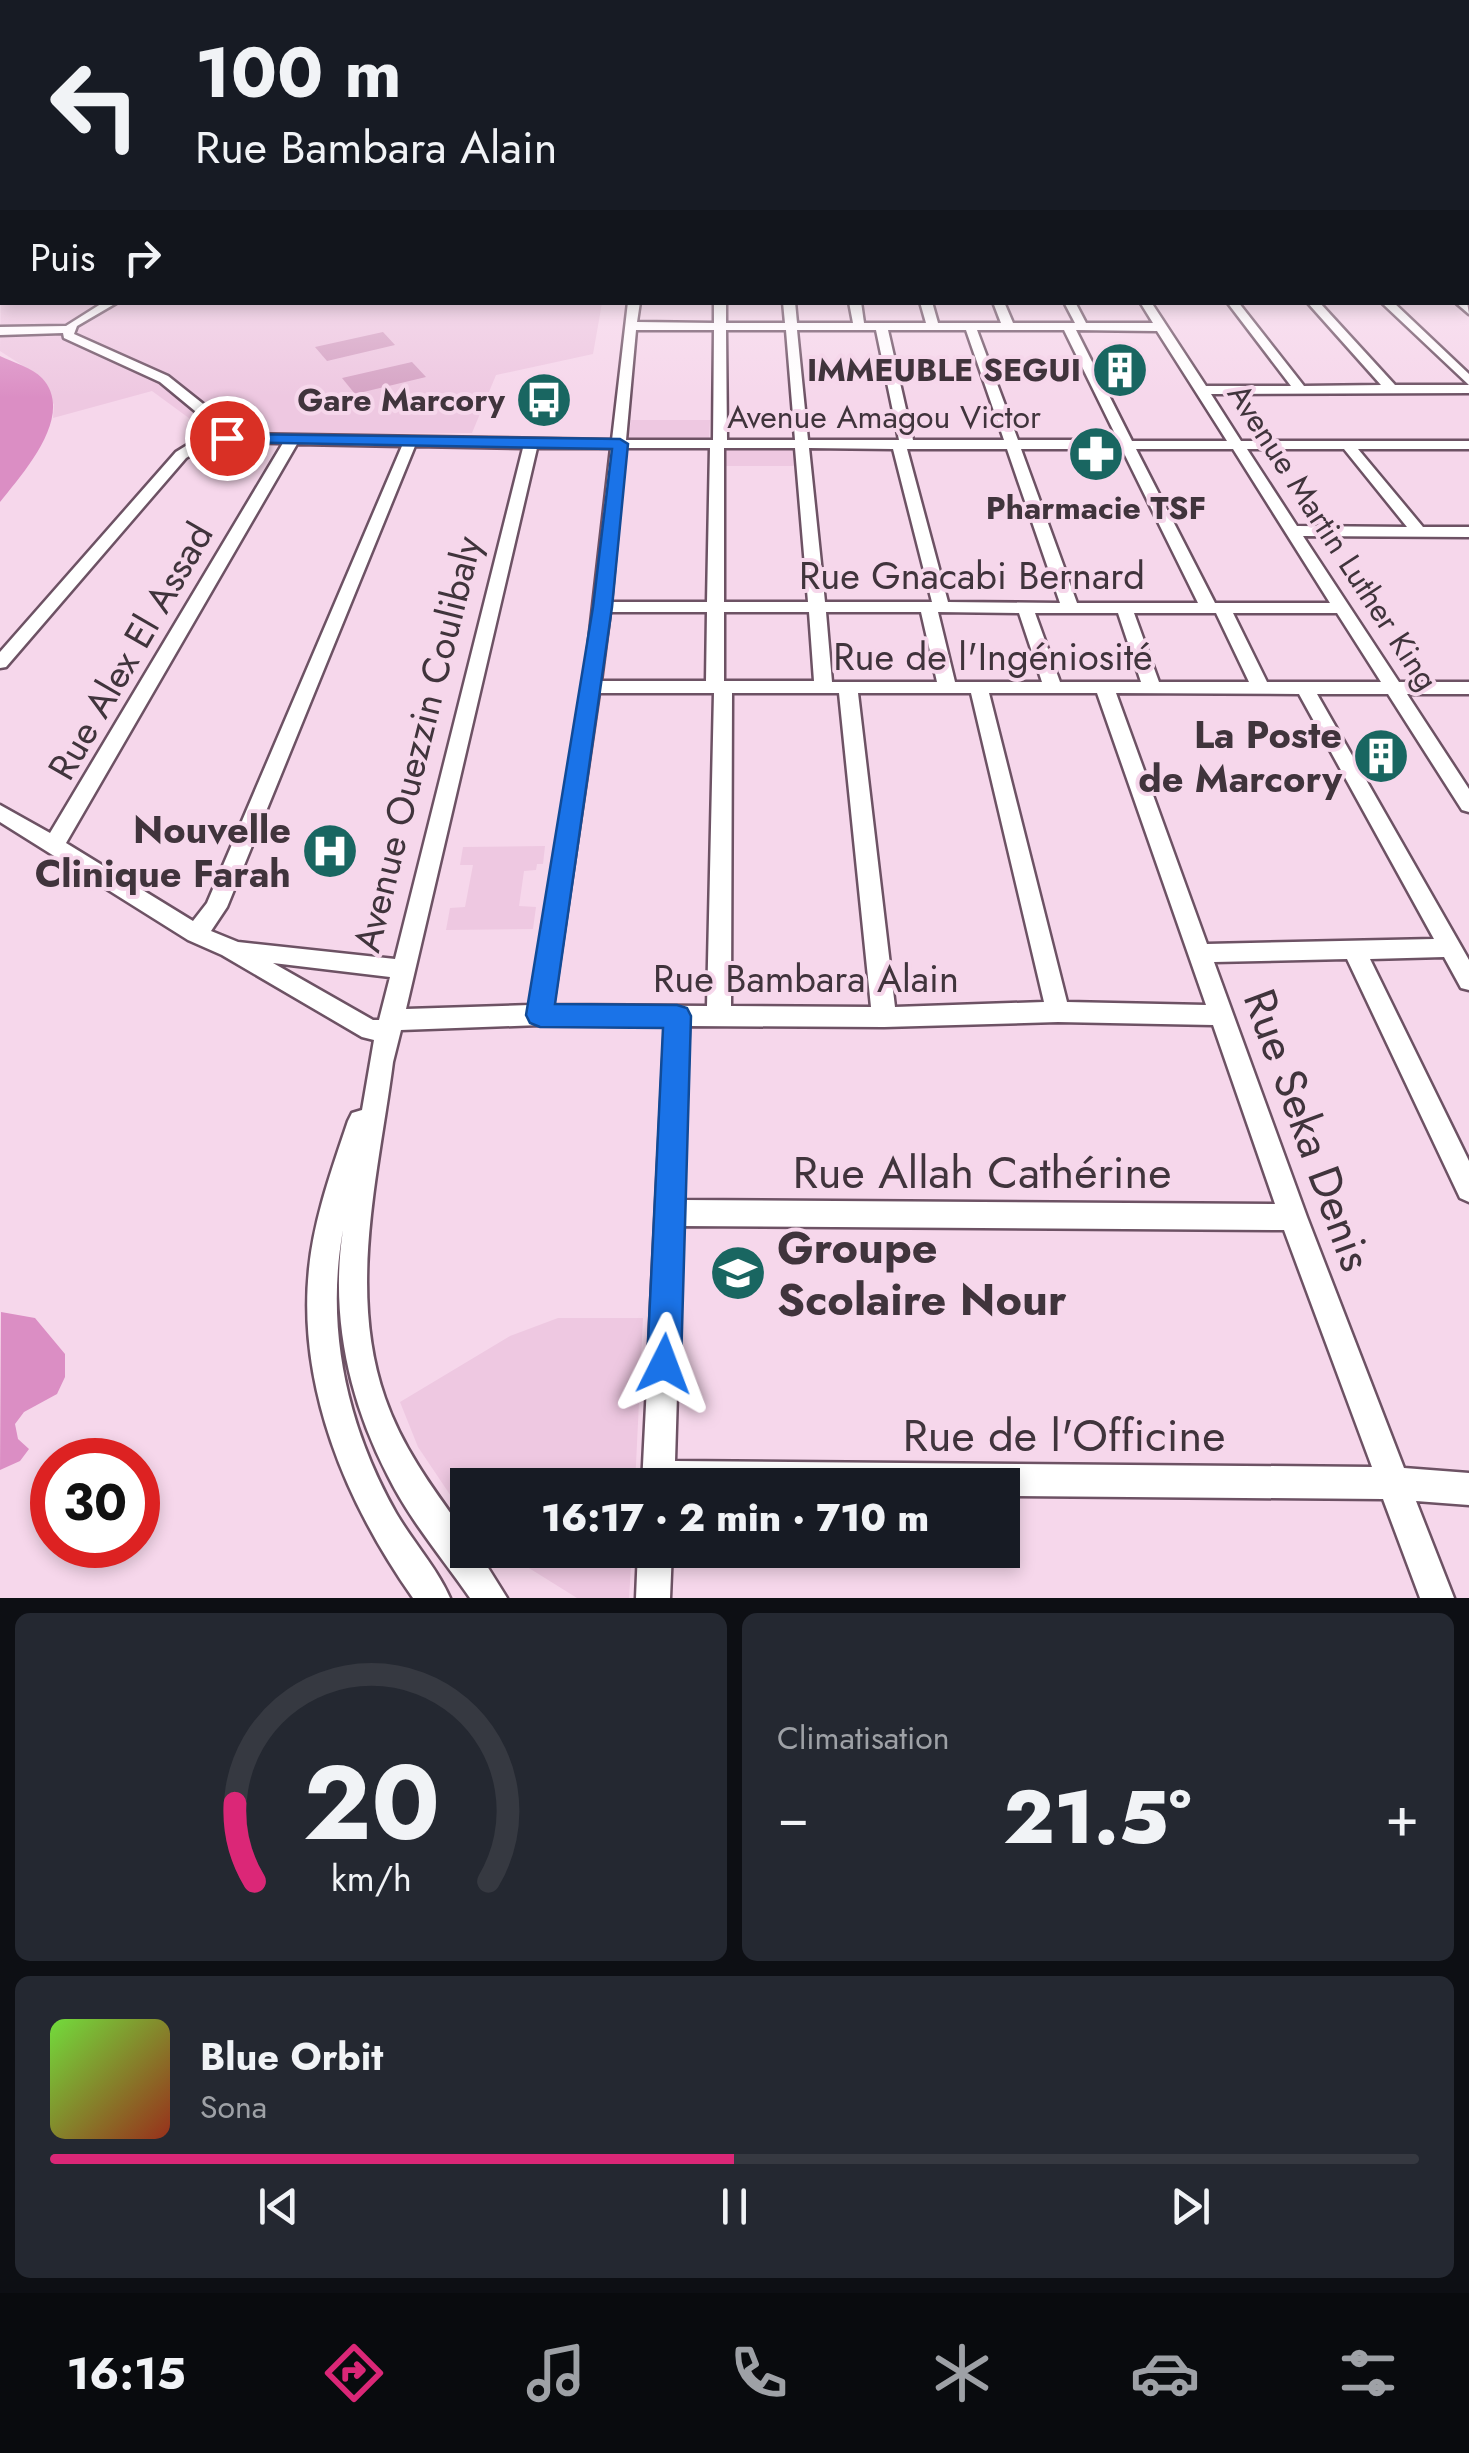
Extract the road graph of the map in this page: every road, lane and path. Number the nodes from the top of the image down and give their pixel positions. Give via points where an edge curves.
1 (108, 305) edge
2 (634, 305) edge
3 (720, 305) edge
4 (789, 305) edge
5 (856, 305) edge
6 (927, 305) edge
7 (999, 305) edge
8 (1070, 305) edge
9 (1147, 305) edge
10 (1234, 305) edge
11 (1315, 305) edge
12 (1389, 305) edge
13 (630, 326) junction
14 (721, 326) junction
15 (791, 326) junction
16 (859, 326) junction
17 (881, 326) junction
18 (933, 326) junction
19 (970, 326) junction
20 (1008, 326) junction
21 (1075, 326) junction
22 (1161, 327) junction
23 (68, 328) junction
24 (0, 331) edge
25 (1469, 381) edge
26 (1391, 389) junction
27 (1469, 389) edge
28 (1202, 390) junction
29 (1302, 390) junction
30 (237, 438) junction
31 (293, 438) junction
32 (410, 440) junction
33 (525, 444) junction
34 (620, 444) junction
35 (719, 444) junction
36 (802, 444) junction
37 (903, 444) junction
38 (1127, 444) junction
39 (1236, 444) junction
40 (1346, 444) junction
41 (1012, 445) junction
42 (1466, 448) edge
43 (1291, 531) junction
44 (1418, 532) junction
45 (1469, 532) edge
46 (934, 606) junction
47 (1214, 606) junction
48 (602, 607) junction
49 (1025, 607) junction
50 (1070, 607) junction
51 (1124, 607) junction
52 (716, 608) junction
53 (818, 608) junction
54 (1342, 608) junction
55 (0, 663) edge
56 (591, 686) junction
57 (719, 687) junction
58 (1394, 687) junction
59 (824, 688) junction
60 (848, 688) junction
61 (947, 688) junction
62 (980, 688) junction
63 (1469, 688) edge
64 (1053, 689) junction
65 (1105, 689) junction
66 (1152, 689) junction
67 (1262, 690) junction
68 (1306, 690) junction
69 (1469, 805) edge
70 (0, 812) edge
71 (54, 845) junction
72 (196, 934) junction
73 (1451, 948) junction
74 (230, 949) junction
75 (1355, 951) junction
76 (1200, 954) junction
77 (403, 970) junction
78 (1469, 981) edge
79 (1058, 1012) junction
80 (540, 1015) junction
81 (1222, 1015) junction
82 (677, 1016) junction
83 (719, 1016) junction
84 (884, 1017) junction
85 (390, 1025) junction
86 (381, 1062) junction
87 (1469, 1189) edge
88 (671, 1213) junction
89 (1293, 1217) junction
90 (659, 1468) edge
91 (1020, 1482) edge
92 (1392, 1483) junction
93 (1469, 1489) edge
94 (654, 1568) edge
95 (432, 1598) edge
96 (490, 1598) edge
97 (652, 1598) edge
98 (1436, 1598) edge

1 - 23 street
2 - 13 street
3 - 14 street
4 - 15 street
5 - 16 street
6 - 18 street
7 - 20 street
8 - 21 street
9 - 22 street, Avenue Martin Luther King
10 - 29 street
11 - 26 street
12 - 25 street
13 - 14 street
13 - 34 street
14 - 15 street
14 - 35 street
15 - 16 street
15 - 36 street
16 - 17 street
17 - 18 street
17 - 37 street
18 - 19 street
19 - 20 street
19 - 41 street
20 - 21 street
21 - 22 street
21 - 38 street
22 - 28 street, Avenue Martin Luther King
23 - 24 street
23 - 30 street via 76,342 164,379
26 - 27 street
26 - 29 street
28 - 29 street
28 - 39 street, Avenue Martin Luther King
30 - 31 street, Avenue Amagou Victor
30 - 55 street, Avenue Amagou Victor via 180,455
31 - 32 street, Avenue Amagou Victor
31 - 71 street, Rue Alex El Assad
32 - 33 street, Avenue Amagou Victor
32 - 72 street via 216,907
33 - 34 street, Avenue Amagou Victor
33 - 77 street, Avenue Ouezzin Coulibaly
34 - 35 street, Avenue Amagou Victor
34 - 48 street
35 - 36 street, Avenue Amagou Victor
35 - 52 street
36 - 37 street, Avenue Amagou Victor
36 - 53 street
37 - 41 street, Avenue Amagou Victor
37 - 46 street
38 - 39 street, Avenue Amagou Victor
38 - 41 street, Avenue Amagou Victor
38 - 47 street
39 - 40 street, Avenue Amagou Victor
39 - 43 street, Avenue Martin Luther King
40 - 42 street, Avenue Amagou Victor
40 - 44 street
41 - 50 street
43 - 44 street
43 - 54 street, Avenue Martin Luther King
44 - 45 street
46 - 49 street, Rue Gnacabi Bernard
46 - 53 street, Rue Gnacabi Bernard
46 - 61 street
47 - 51 street, Rue Gnacabi Bernard
47 - 54 street, Rue Gnacabi Bernard
47 - 67 street
48 - 52 street, Rue Gnacabi Bernard
48 - 56 street
49 - 50 street, Rue Gnacabi Bernard
49 - 64 street
50 - 51 street, Rue Gnacabi Bernard
51 - 66 street
52 - 53 street, Rue Gnacabi Bernard
52 - 57 street
53 - 59 street
54 - 58 street, Avenue Martin Luther King
56 - 57 street, Rue de l'Ingéniosité
56 - 80 street
57 - 59 street, Rue de l'Ingéniosité
57 - 83 street
58 - 63 street, Rue de l'Ingéniosité
58 - 68 street, Rue de l'Ingéniosité
58 - 69 street, Avenue Martin Luther King
59 - 60 street, Rue de l'Ingéniosité
60 - 61 street, Rue de l'Ingéniosité
60 - 84 street
61 - 62 street, Rue de l'Ingéniosité
62 - 64 street, Rue de l'Ingéniosité
62 - 79 street
64 - 65 street, Rue de l'Ingéniosité
65 - 66 street, Rue de l'Ingéniosité
65 - 76 street, Rue Seka Denis
66 - 67 street, Rue de l'Ingéniosité
67 - 68 street, Rue de l'Ingéniosité
68 - 73 street
70 - 71 street
71 - 72 street
72 - 74 street
73 - 75 street
73 - 78 street
74 - 77 street
74 - 85 street via 370,1030
75 - 76 street
75 - 87 street
76 - 81 street, Rue Seka Denis
77 - 85 street, Avenue Ouezzin Coulibaly
79 - 81 street, Rue Bambara Alain
79 - 84 street, Rue Bambara Alain
80 - 82 street, Rue Bambara Alain
80 - 85 street, Rue Bambara Alain
81 - 89 street, Rue Seka Denis
82 - 83 street, Rue Bambara Alain
82 - 88 street
83 - 84 street, Rue Bambara Alain
85 - 86 street, Avenue Ouezzin Coulibaly
86 - 95 street, Avenue Ouezzin Coulibaly via 336,1196 323,1272 323,1334 339,1414 366,1492
86 - 96 street, Avenue Ouezzin Coulibaly via 352,1266 369,1398 400,1468
88 - 89 street, Rue Allah Cathérine
88 - 90 street
89 - 92 street, Rue Seka Denis
91 - 92 street, Rue de l'Officine
92 - 93 street, Rue de l'Officine
92 - 98 street, Rue Seka Denis
94 - 97 street

